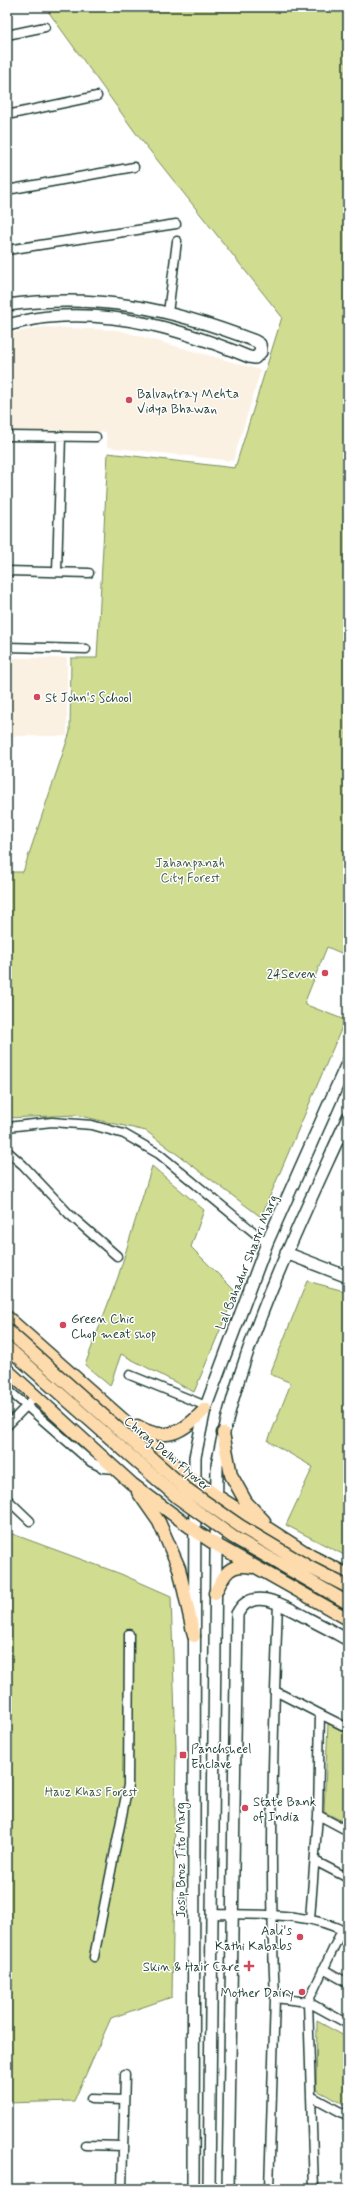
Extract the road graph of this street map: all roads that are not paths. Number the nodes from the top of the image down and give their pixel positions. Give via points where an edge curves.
1 (45, 27) dead end
2 (7, 35) edge
3 (97, 96) dead end
4 (7, 115) edge
5 (134, 168) dead end
6 (7, 190) edge
7 (176, 224) dead end
8 (177, 241) dead end
9 (7, 250) edge
10 (7, 305) edge
11 (168, 313) junction
12 (7, 325) edge
13 (7, 436) edge
14 (61, 436) junction
15 (96, 437) dead end
16 (7, 571) edge
17 (57, 572) junction
18 (90, 573) dead end
19 (7, 647) edge
20 (86, 649) dead end
21 (348, 1062) edge
22 (348, 1117) edge
23 (7, 1127) edge
24 (7, 1151) edge
25 (267, 1243) junction
26 (286, 1253) junction
27 (117, 1256) dead end
28 (348, 1277) edge
29 (7, 1317) edge
30 (7, 1330) edge
31 (7, 1347) edge
32 (64, 1369) junction
33 (7, 1370) edge
34 (130, 1375) dead end
35 (7, 1389) edge
36 (37, 1396) junction
37 (25, 1406) junction
38 (205, 1408) junction
39 (114, 1412) junction
40 (7, 1426) edge
41 (223, 1433) junction
42 (116, 1469) junction
43 (195, 1481) junction
44 (132, 1484) junction
45 (216, 1496) junction
46 (7, 1499) edge
47 (30, 1521) dead end
48 (194, 1530) junction
49 (276, 1534) junction
50 (215, 1544) junction
51 (259, 1569) junction
52 (348, 1575) edge
53 (348, 1587) edge
54 (215, 1593) junction
55 (278, 1602) junction
56 (348, 1603) edge
57 (348, 1619) edge
58 (128, 1634) dead end
59 (194, 1636) junction
60 (348, 1640) edge
61 (275, 1691) junction
62 (320, 1714) junction
63 (348, 1728) edge
64 (318, 1815) junction
65 (348, 1831) edge
66 (315, 1861) junction
67 (348, 1878) edge
68 (212, 1914) junction
69 (232, 1914) junction
70 (271, 1916) junction
71 (310, 1919) junction
72 (345, 1931) edge
73 (94, 1957) dead end
74 (323, 1969) junction
75 (348, 1983) edge
76 (276, 1998) junction
77 (308, 2002) junction
78 (348, 2024) edge
79 (125, 2074) dead end
80 (311, 2096) junction
81 (91, 2099) dead end
82 (124, 2100) junction
83 (348, 2116) edge
84 (85, 2145) dead end
85 (123, 2146) junction
86 (122, 2189) edge
87 (194, 2189) edge
88 (209, 2189) edge
89 (228, 2189) edge
90 (269, 2189) edge
91 (314, 2189) edge

1 - 2 street
3 - 4 street
5 - 6 street
7 - 9 street
8 - 11 street
10 - 11 main road via 41,300 84,301 124,303
11 - 12 main road via 208,323 255,340 260,344 261,352 255,358 249,357 206,339 161,326 125,320 48,316
13 - 14 street
14 - 15 street
14 - 17 street
16 - 17 street
17 - 18 street
19 - 20 street
21 - 25 main road, Lal Bahadur Shastri Marg
22 - 26 main road
23 - 25 street via 52,1122 92,1125 124,1134 159,1154
24 - 27 street via 23,1164 69,1214
25 - 38 main road, Lal Bahadur Shastri Marg
26 - 28 main road
26 - 41 main road via 243,1363
29 - 32 main road
30 - 53 main road, Chirag Delhi Flyover, bridge via 184,1488 254,1534
31 - 56 main road, Chirag Delhi Flyover, bridge via 177,1498 233,1537
32 - 36 main road via 71,1383 65,1396 54,1402 45,1401
32 - 39 main road
33 - 36 main road
34 - 38 street
35 - 37 street
36 - 37 street
36 - 42 main road
37 - 40 street
37 - 42 street via 91,1462 103,1468
38 - 39 main road via 187,1427 176,1433 163,1435 147,1432
38 - 43 main road, Lal Bahadur Shastri Marg via 195,1457
39 - 43 main road
41 - 45 main road via 217,1465
41 - 49 main road via 231,1475 246,1502
42 - 44 main road
43 - 45 main road
43 - 48 main road, Lal Bahadur Shastri Marg
44 - 48 main road
44 - 59 main road via 159,1522 179,1568
45 - 49 main road
45 - 50 main road
46 - 47 street
48 - 50 main road
48 - 59 main road, Josip Broz Tito Marg
49 - 52 main road
50 - 51 main road
50 - 54 main road
51 - 54 main road via 243,1565 232,1568 224,1574
51 - 57 main road
54 - 68 main road
55 - 60 main road
55 - 61 street
55 - 69 main road via 252,1600 246,1602 237,1614
58 - 73 street via 128,1785
59 - 87 main road, Josip Broz Tito Marg
61 - 62 street
61 - 70 street
62 - 63 street
62 - 64 street
64 - 65 street
64 - 66 street
66 - 67 street
66 - 71 street
68 - 69 street
68 - 88 main road
69 - 70 street
69 - 89 main road
70 - 71 street
70 - 76 street
71 - 72 street
72 - 74 street
74 - 75 street
74 - 77 street
76 - 77 street
76 - 90 street
77 - 78 street
77 - 80 street
79 - 82 street
80 - 83 street
80 - 91 street
81 - 82 street
82 - 85 street
84 - 85 street
85 - 86 street

